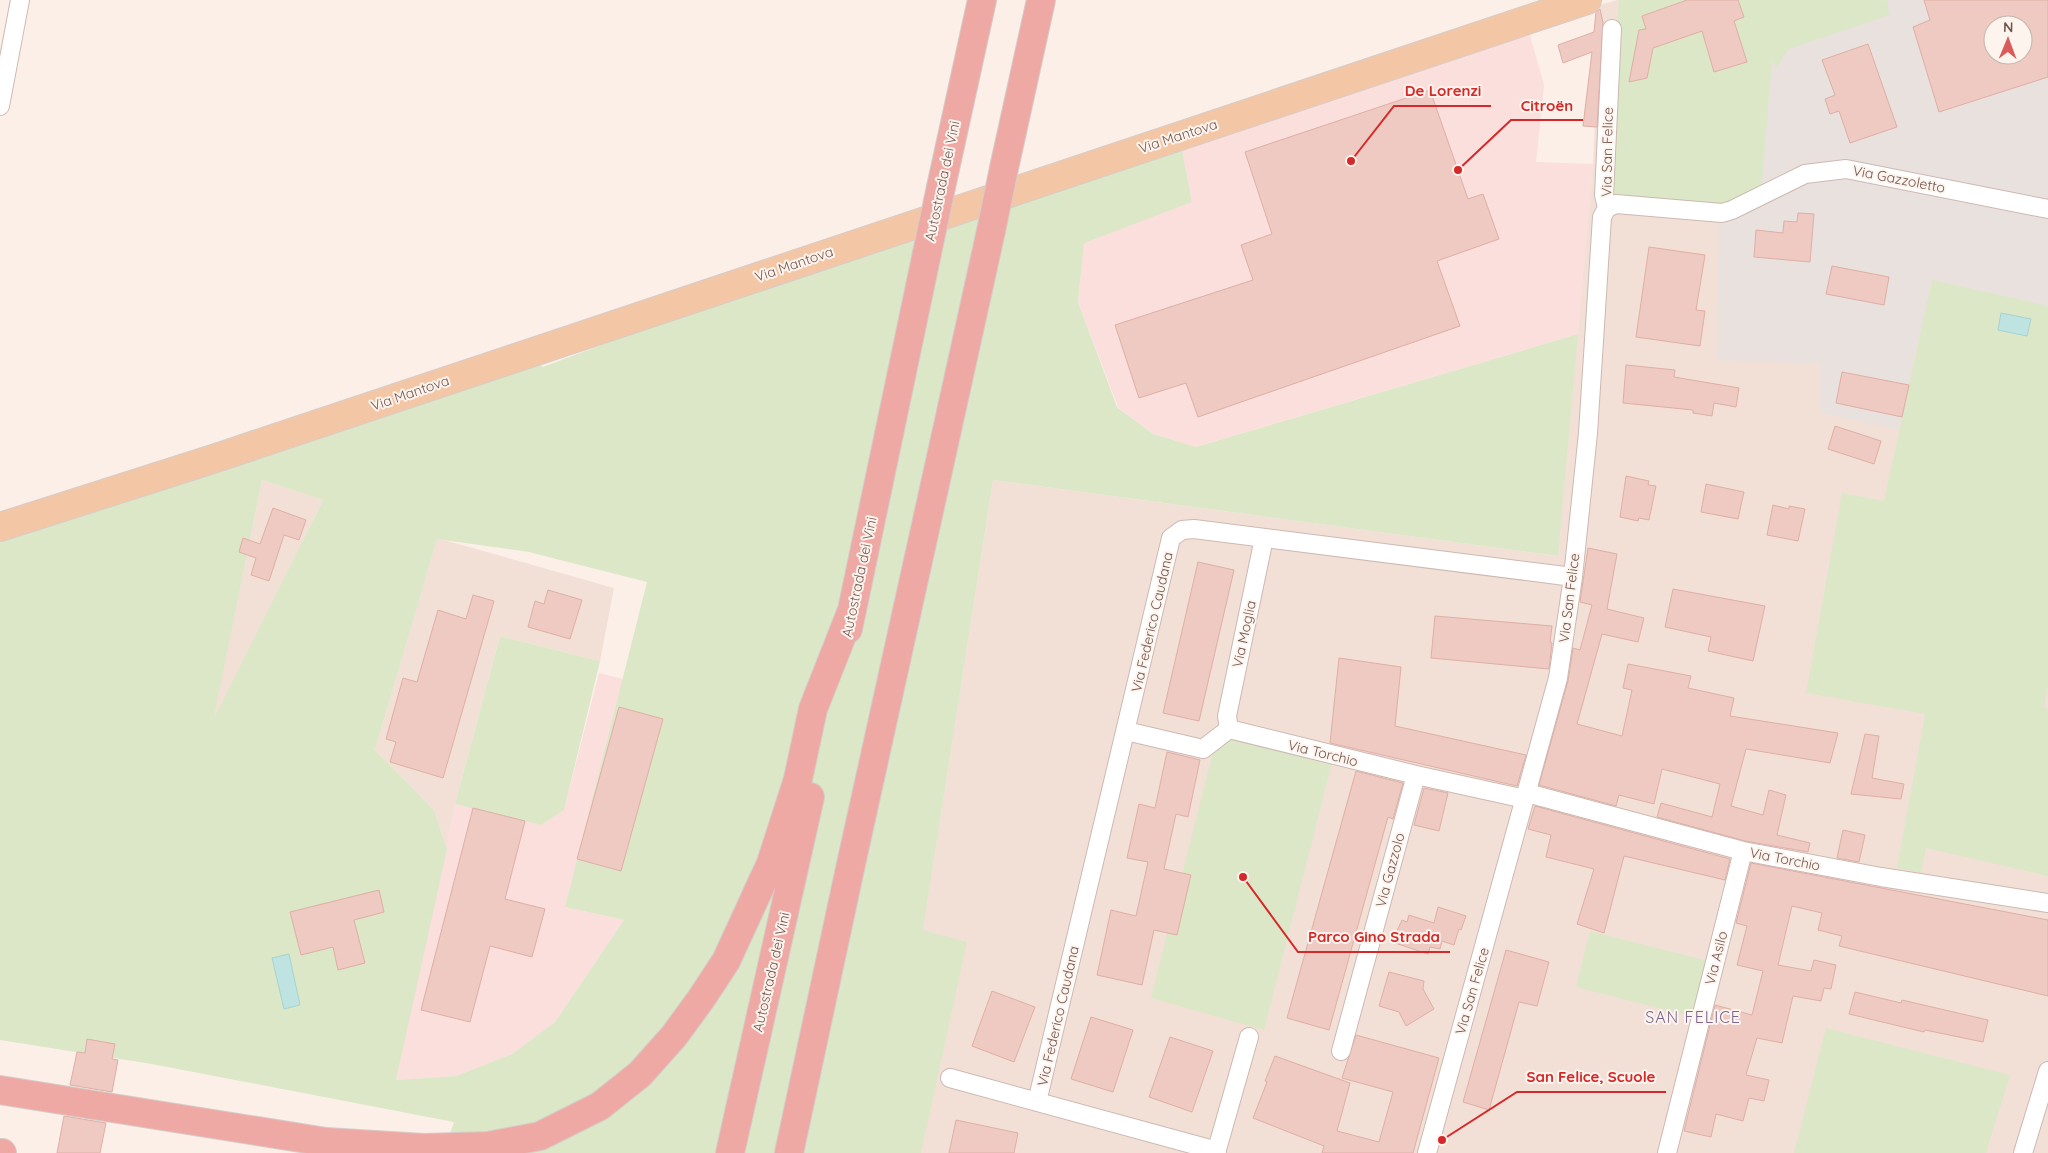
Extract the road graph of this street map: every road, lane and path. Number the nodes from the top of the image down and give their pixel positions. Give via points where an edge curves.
1 (20, 0) edge
2 (982, 0) edge
3 (1040, 0) edge
4 (1587, 0) edge
5 (1612, 29) dead end
6 (0, 106) edge
7 (1607, 208) junction
8 (2048, 209) edge
9 (0, 527) edge
10 (1264, 538) junction
11 (1573, 577) junction
12 (852, 610) junction
13 (1229, 729) junction
14 (1126, 731) junction
15 (1416, 775) junction
16 (1526, 796) junction
17 (1743, 851) junction
18 (2048, 903) edge
19 (1249, 1037) dead end
20 (1341, 1051) dead end
21 (2048, 1071) edge
22 (950, 1078) dead end
23 (0, 1090) edge
24 (1037, 1102) junction
25 (326, 1142) junction
26 (1217, 1152) edge
27 (384, 1153) edge
28 (730, 1153) edge
29 (789, 1153) edge
30 (1427, 1153) edge
31 (1667, 1153) edge
32 (2023, 1153) edge

1 - 6 street
2 - 12 highway, Autostrada dei Vini, bridge
3 - 29 highway, bridge
4 - 9 main road, Via Mantova via 216,458
5 - 7 street, Via San Felice via 1604,195
7 - 8 street, Via Gazzoletto via 1616,204 1722,212 1805,174 1846,169
7 - 11 street, Via San Felice via 1602,217 1588,433
10 - 11 street, Via Federico Caudana
10 - 13 street, Via Moglia via 1227,716
10 - 14 street, Via Federico Caudana via 1194,529 1182,530 1171,538
11 - 16 street, Via San Felice via 1558,678
12 - 25 highway via 814,709 786,822 750,912 726,961 701,1000 640,1074 600,1106 540,1136 513,1142 424,1148
12 - 28 highway, Autostrada dei Vini
13 - 14 street via 1203,749
13 - 15 street, Via Torchio
14 - 24 street, Via Federico Caudana
15 - 16 street, Via Torchio
15 - 20 street, Via Gazzolo
16 - 17 street, Via Torchio
16 - 30 street, Via San Felice
17 - 18 street, Via Torchio via 1880,877
17 - 31 street, Via Asilo
19 - 26 street
21 - 32 street
22 - 24 street, Via Federico Caudana
23 - 25 highway
24 - 26 street, Via Federico Caudana
25 - 27 highway

